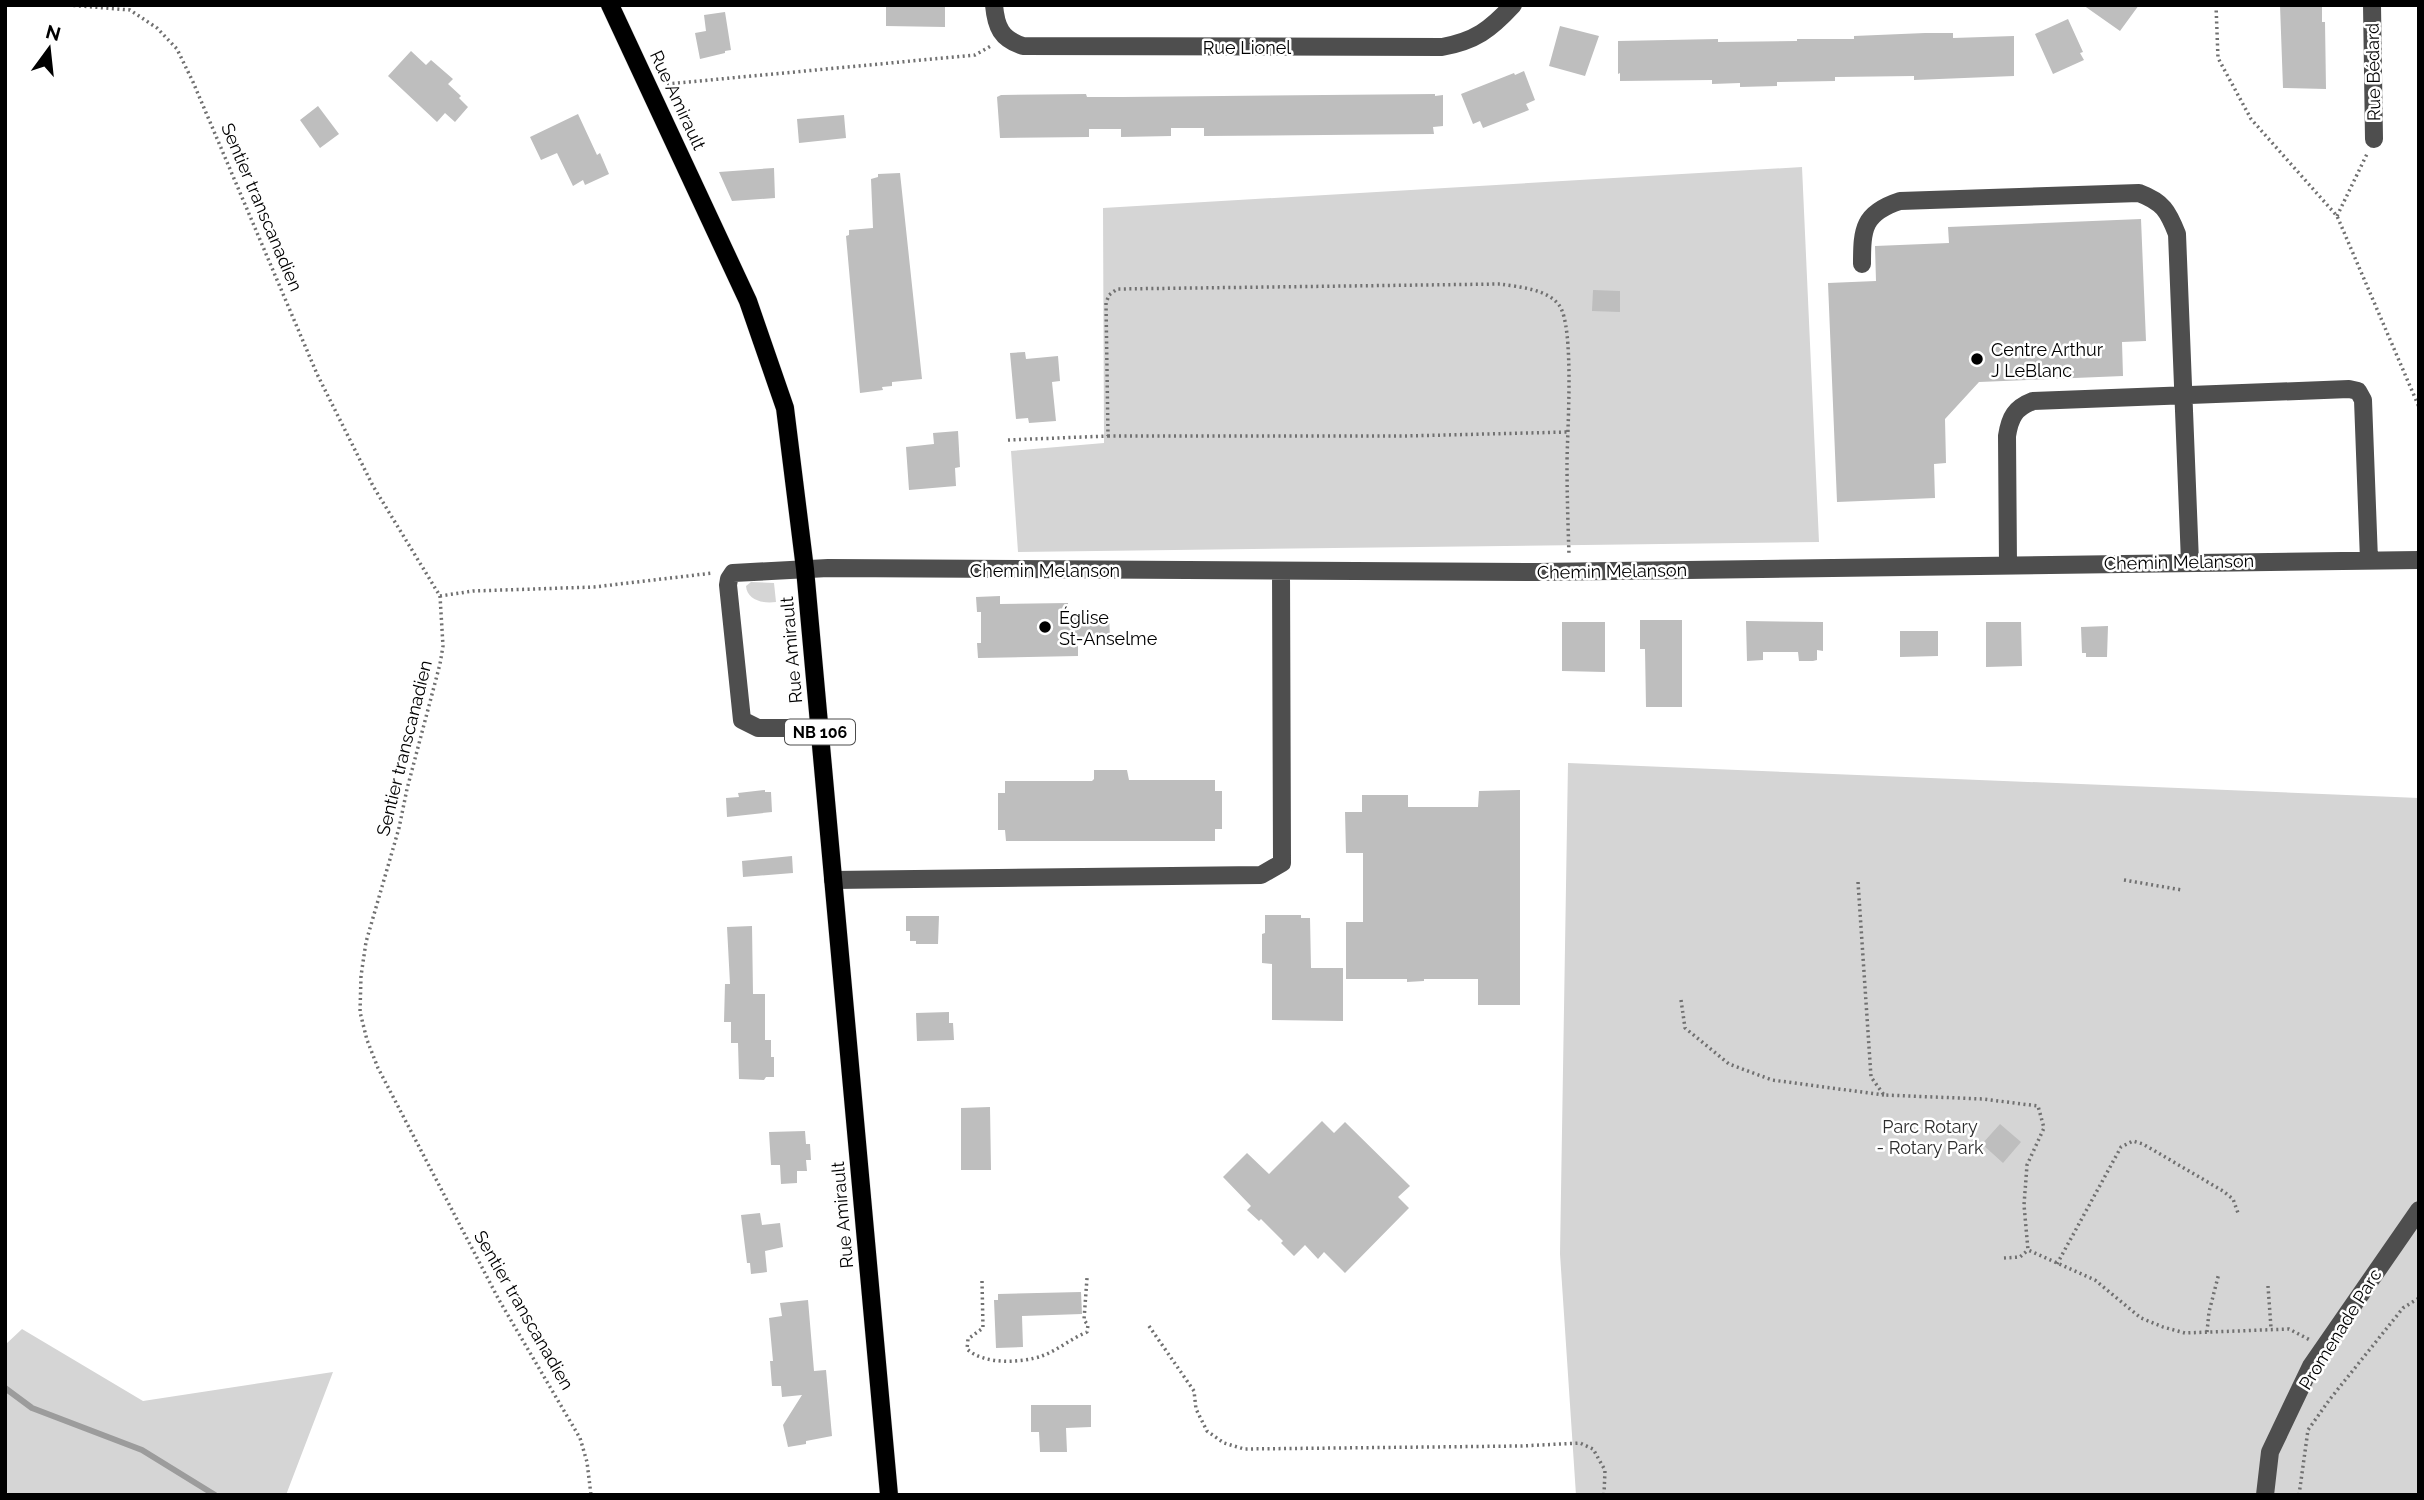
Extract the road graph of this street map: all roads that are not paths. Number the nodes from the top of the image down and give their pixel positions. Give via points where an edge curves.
1 (610, 5) edge
2 (994, 5) edge
3 (1513, 5) edge
4 (2372, 5) edge
5 (2374, 139) road end
6 (1862, 264) dead end
7 (2184, 395) junction
8 (2369, 560) junction
9 (2419, 560) edge
10 (2190, 562) junction
11 (2008, 565) junction
12 (805, 569) junction
13 (1280, 571) junction
14 (820, 728) junction
15 (833, 880) junction
16 (2419, 1210) edge
17 (889, 1495) edge
18 (2265, 1495) edge

1 - 12 main road, Rue Amirault / NB 106 via 748,301 785,408
2 - 3 street, Rue Lionel via 1004,37 1034,47 1442,47 1481,35
4 - 5 street, Rue Bédard
6 - 7 street via 1862,237 1868,220 1883,207 1900,201 2139,193 2155,199 2170,214 2177,234
7 - 8 street via 2358,391 2363,400
7 - 10 street
7 - 11 street via 2032,401 2019,407 2009,420 2007,436
8 - 9 street, Chemin Melanson
8 - 10 street, Chemin Melanson
10 - 11 street, Chemin Melanson
11 - 13 street, Chemin Melanson
12 - 13 street, Chemin Melanson
12 - 14 main road, Rue Amirault / NB 106
12 - 14 street, Chemin Melanson via 736,572 730,575 728,586 742,720 758,727
13 - 15 street via 1282,863 1261,875
14 - 15 main road, Rue Amirault / NB 106
15 - 17 main road, Rue Amirault / NB 106
16 - 18 street, Promenade Parc via 2311,1366 2270,1452

